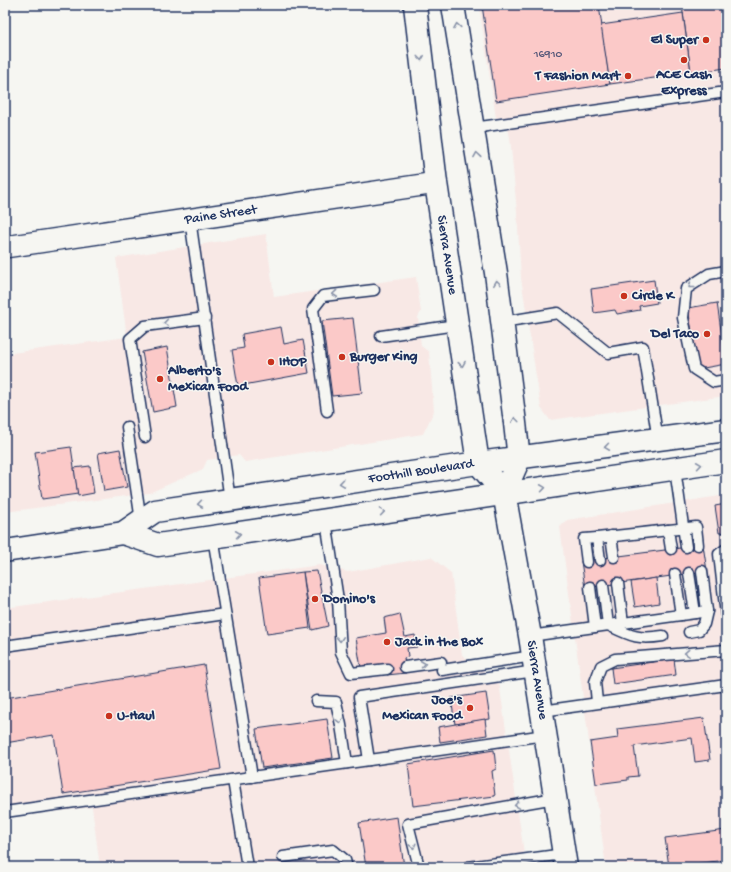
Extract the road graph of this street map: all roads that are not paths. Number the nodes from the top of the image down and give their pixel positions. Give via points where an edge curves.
1 (415, 5) edge
2 (454, 5) edge
3 (726, 92) edge
4 (473, 128) junction
5 (436, 183) junction
6 (190, 220) junction
7 (5, 247) edge
8 (726, 272) edge
9 (374, 290) dead end
10 (205, 318) junction
11 (502, 322) junction
12 (456, 325) junction
13 (381, 336) dead end
14 (726, 380) edge
15 (327, 411) dead end
16 (127, 426) dead end
17 (726, 430) edge
18 (145, 437) dead end
19 (658, 440) junction
20 (519, 459) junction
21 (726, 461) edge
22 (478, 463) junction
23 (675, 469) junction
24 (504, 494) junction
25 (230, 500) junction
26 (141, 521) junction
27 (326, 521) junction
28 (683, 528) junction
29 (668, 530) junction
30 (123, 533) junction
31 (611, 536) junction
32 (214, 537) junction
33 (597, 538) junction
34 (698, 545) dead end
35 (686, 547) dead end
36 (671, 549) dead end
37 (726, 549) edge
38 (5, 551) edge
39 (614, 557) dead end
40 (600, 560) dead end
41 (587, 562) dead end
42 (702, 570) dead end
43 (689, 573) dead end
44 (675, 574) dead end
45 (618, 583) dead end
46 (603, 585) dead end
47 (590, 587) dead end
48 (707, 611) junction
49 (695, 613) junction
50 (225, 614) junction
51 (681, 615) junction
52 (726, 615) edge
53 (623, 623) junction
54 (608, 625) junction
55 (595, 626) junction
56 (690, 632) dead end
57 (663, 636) dead end
58 (5, 646) edge
59 (726, 650) edge
60 (533, 654) junction
61 (405, 667) dead end
62 (387, 669) dead end
63 (726, 685) edge
64 (316, 701) dead end
65 (597, 702) junction
66 (542, 711) junction
67 (545, 735) junction
68 (369, 760) junction
69 (347, 763) junction
70 (252, 777) junction
71 (233, 780) junction
72 (555, 798) junction
73 (5, 812) edge
74 (283, 857) dead end
75 (565, 860) edge
76 (247, 867) edge
77 (347, 867) edge
78 (419, 867) edge
79 (468, 867) edge

1 -> 5 main road, Sierra Avenue
4 -> 2 main road
3 - 4 lane
11 -> 4 main road
5 - 6 street, Paine Street
5 - 12 main road, Sierra Avenue
6 - 7 street, Paine Street
6 - 10 lane
8 -> 14 lane via 708,274 686,289 683,318 694,368 714,382
9 -> 15 lane via 323,296 313,309
10 -> 18 lane via 145,326 130,339
10 - 25 lane
11 - 19 lane via 558,313 608,352 643,347
20 -> 11 main road
12 - 13 lane
12 -> 22 main road, Sierra Avenue
16 - 26 lane
17 - 19 main road, Foothill Boulevard
19 -> 20 main road, Foothill Boulevard
20 - 22 main road, Foothill Boulevard
20 - 24 main road
23 -> 21 main road, Foothill Boulevard
22 - 24 main road, Sierra Avenue
22 -> 25 main road, Foothill Boulevard
24 -> 23 main road, Foothill Boulevard
23 - 28 lane
27 -> 24 main road, Foothill Boulevard
24 - 60 main road, Sierra Avenue
25 -> 26 main road, Foothill Boulevard via 155,511
26 - 30 main road, Foothill Boulevard
32 -> 27 main road, Foothill Boulevard
27 -> 62 lane via 338,600 341,652 352,673
28 - 29 lane
28 - 34 lane via 696,527
28 - 35 lane
29 - 31 lane
29 - 36 lane
30 - 32 main road, Foothill Boulevard via 158,545
30 - 38 main road, Foothill Boulevard
31 - 33 lane
31 - 39 lane
32 - 50 lane
33 - 40 lane
33 - 41 lane via 584,539
37 - 52 lane via 719,554
42 - 48 lane
43 - 49 lane
44 - 51 lane
45 - 53 lane
46 - 54 lane
47 - 55 lane
48 - 49 lane
48 - 56 lane via 704,624 699,630
49 - 51 lane
50 - 58 lane
50 - 70 lane
51 - 53 lane
53 - 54 lane
54 - 55 lane
54 - 57 lane via 632,637
55 - 60 lane
59 -> 65 lane via 615,659 601,666 595,682
61 -> 60 lane via 442,666
60 - 66 main road, Sierra Avenue
60 - 68 lane via 359,698
63 - 65 lane
64 -> 69 lane via 336,702
65 - 66 lane
66 - 67 main road, Sierra Avenue
67 - 68 lane
67 - 72 main road, Sierra Avenue
68 - 69 lane
69 - 70 lane
70 - 71 lane
71 - 73 lane
71 - 76 lane
72 - 75 main road, Sierra Avenue
72 -> 78 lane via 408,824
74 - 77 lane via 333,850 345,860
75 - 79 lane

